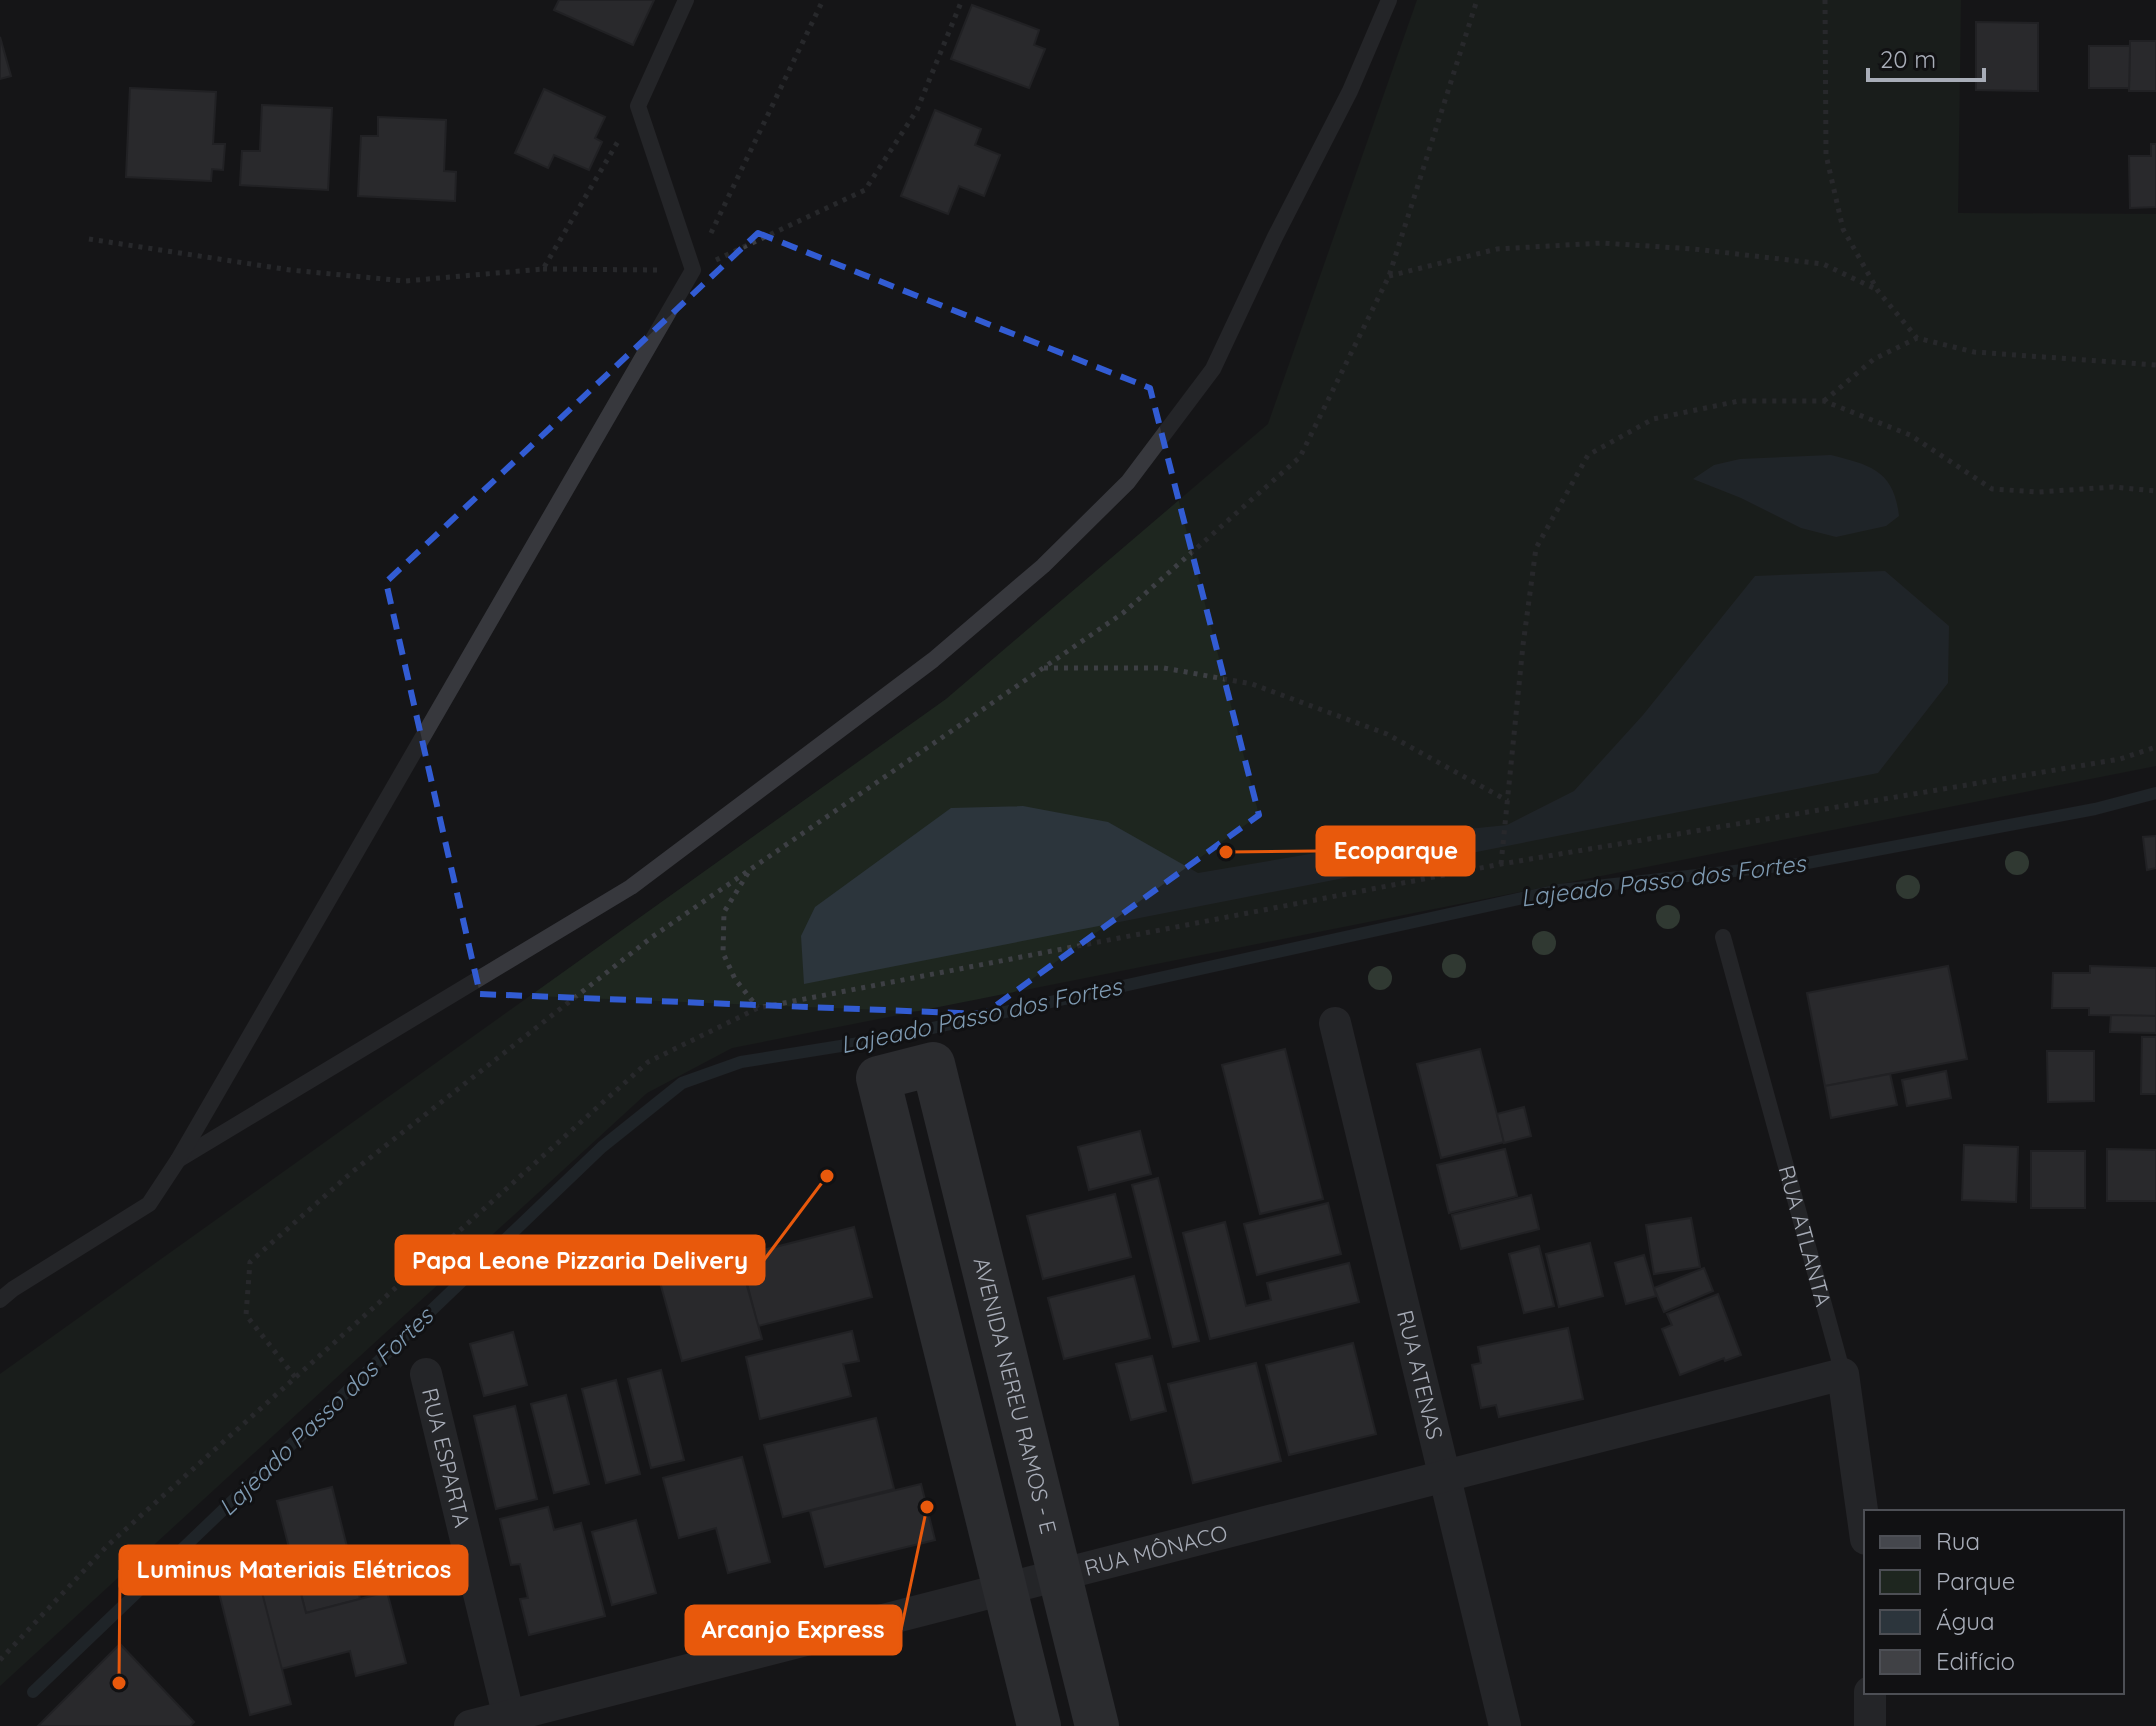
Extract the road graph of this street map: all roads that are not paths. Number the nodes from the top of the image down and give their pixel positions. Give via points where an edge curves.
1 (686, 0) edge
2 (1389, 0) edge
3 (1723, 937) dead end
4 (1335, 1023) dead end
5 (178, 1160) junction
6 (0, 1300) edge
7 (1001, 1335) junction
8 (946, 1348) junction
9 (426, 1374) dead end
10 (1843, 1374) junction
11 (1445, 1477) junction
12 (1864, 1525) edge
13 (1060, 1575) junction
14 (1005, 1589) junction
15 (1870, 1694) edge
16 (510, 1721) edge
17 (470, 1726) edge
18 (1039, 1726) edge
19 (1097, 1726) edge
20 (1505, 1726) edge
21 (1870, 1726) edge

1 - 5 lane via 638,106 693,270
2 - 5 lane via 1213,369 1128,482 1043,566 933,660 631,887
3 - 10 lane, RUA ATLANTA
4 - 11 street, RUA ATENAS
5 - 6 lane via 149,1204
7 - 8 street
7 - 8 street, AVENIDA NEREU RAMOS - E via 933,1064 878,1078
7 - 13 street, AVENIDA NEREU RAMOS - E
8 - 14 street
9 - 16 street, RUA ESPARTA
10 - 11 street, RUA MÔNACO
10 - 12 street, RUA ATLANTA
11 - 13 street, RUA MÔNACO
11 - 20 street, RUA ATENAS
13 - 14 street, RUA MÔNACO
13 - 19 street, AVENIDA NEREU RAMOS - E
14 - 16 street, RUA MÔNACO
14 - 18 street
15 - 21 street
16 - 17 street, RUA MÔNACO

